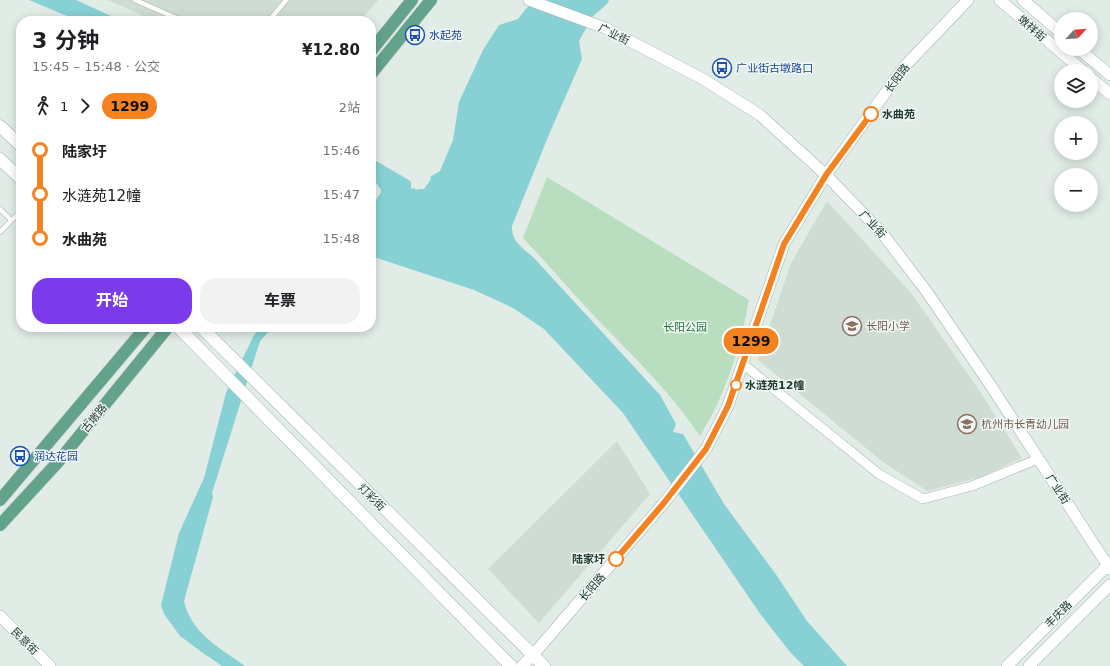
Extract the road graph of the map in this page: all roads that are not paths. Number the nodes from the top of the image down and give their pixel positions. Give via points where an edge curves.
1 (135, 0) edge
2 (286, 0) edge
3 (412, 0) edge
4 (431, 0) edge
5 (529, 0) edge
6 (968, 0) edge
7 (1000, 0) edge
8 (1023, 0) edge
9 (172, 16) edge
10 (273, 16) edge
11 (1054, 27) edge
12 (376, 45) edge
13 (1087, 56) edge
14 (1075, 64) edge
15 (376, 68) edge
16 (1110, 76) edge
17 (1098, 84) edge
18 (1110, 94) edge
19 (0, 126) edge
20 (16, 141) edge
21 (0, 159) edge
22 (16, 174) edge
23 (826, 175) junction
24 (0, 209) edge
25 (16, 216) edge
26 (11, 220) junction
27 (0, 232) edge
28 (142, 332) edge
29 (164, 332) edge
30 (183, 332) edge
31 (206, 332) edge
32 (744, 364) junction
33 (1038, 459) junction
34 (0, 500) edge
35 (0, 525) edge
36 (1109, 566) edge
37 (1110, 585) edge
38 (0, 616) edge
39 (532, 656) junction
40 (50, 666) edge
41 (511, 666) edge
42 (522, 666) edge
43 (544, 666) edge
44 (1007, 666) edge
45 (1029, 666) edge

1 - 9 lane
2 - 10 lane
3 - 12 main road
4 - 15 main road
5 - 23 street, 广业街 via 605,28 703,79 760,115
6 - 23 street, 长阳路 via 904,67
7 - 14 street, 墩祥街
8 - 11 street, 墩祥街
13 - 16 street
17 - 18 street
19 - 20 main road
21 - 22 main road
23 - 32 street, 长阳路 via 784,244
23 - 33 street, 广业街 via 882,233 927,292
24 - 26 lane
25 - 26 lane
26 - 27 lane
28 - 34 main road, 古墩路
29 - 35 main road, 古墩路 via 58,462
30 - 41 main road, 灯彩街
31 - 39 main road, 灯彩街
32 - 33 street via 879,474 923,499 972,486
32 - 39 street, 长阳路 via 728,406 706,449 663,504
33 - 36 street, 广业街
36 - 44 street, 丰庆路
37 - 45 street, 丰庆路
38 - 40 street, 民意街
39 - 42 street, 长阳路
39 - 43 main road, 灯彩街

